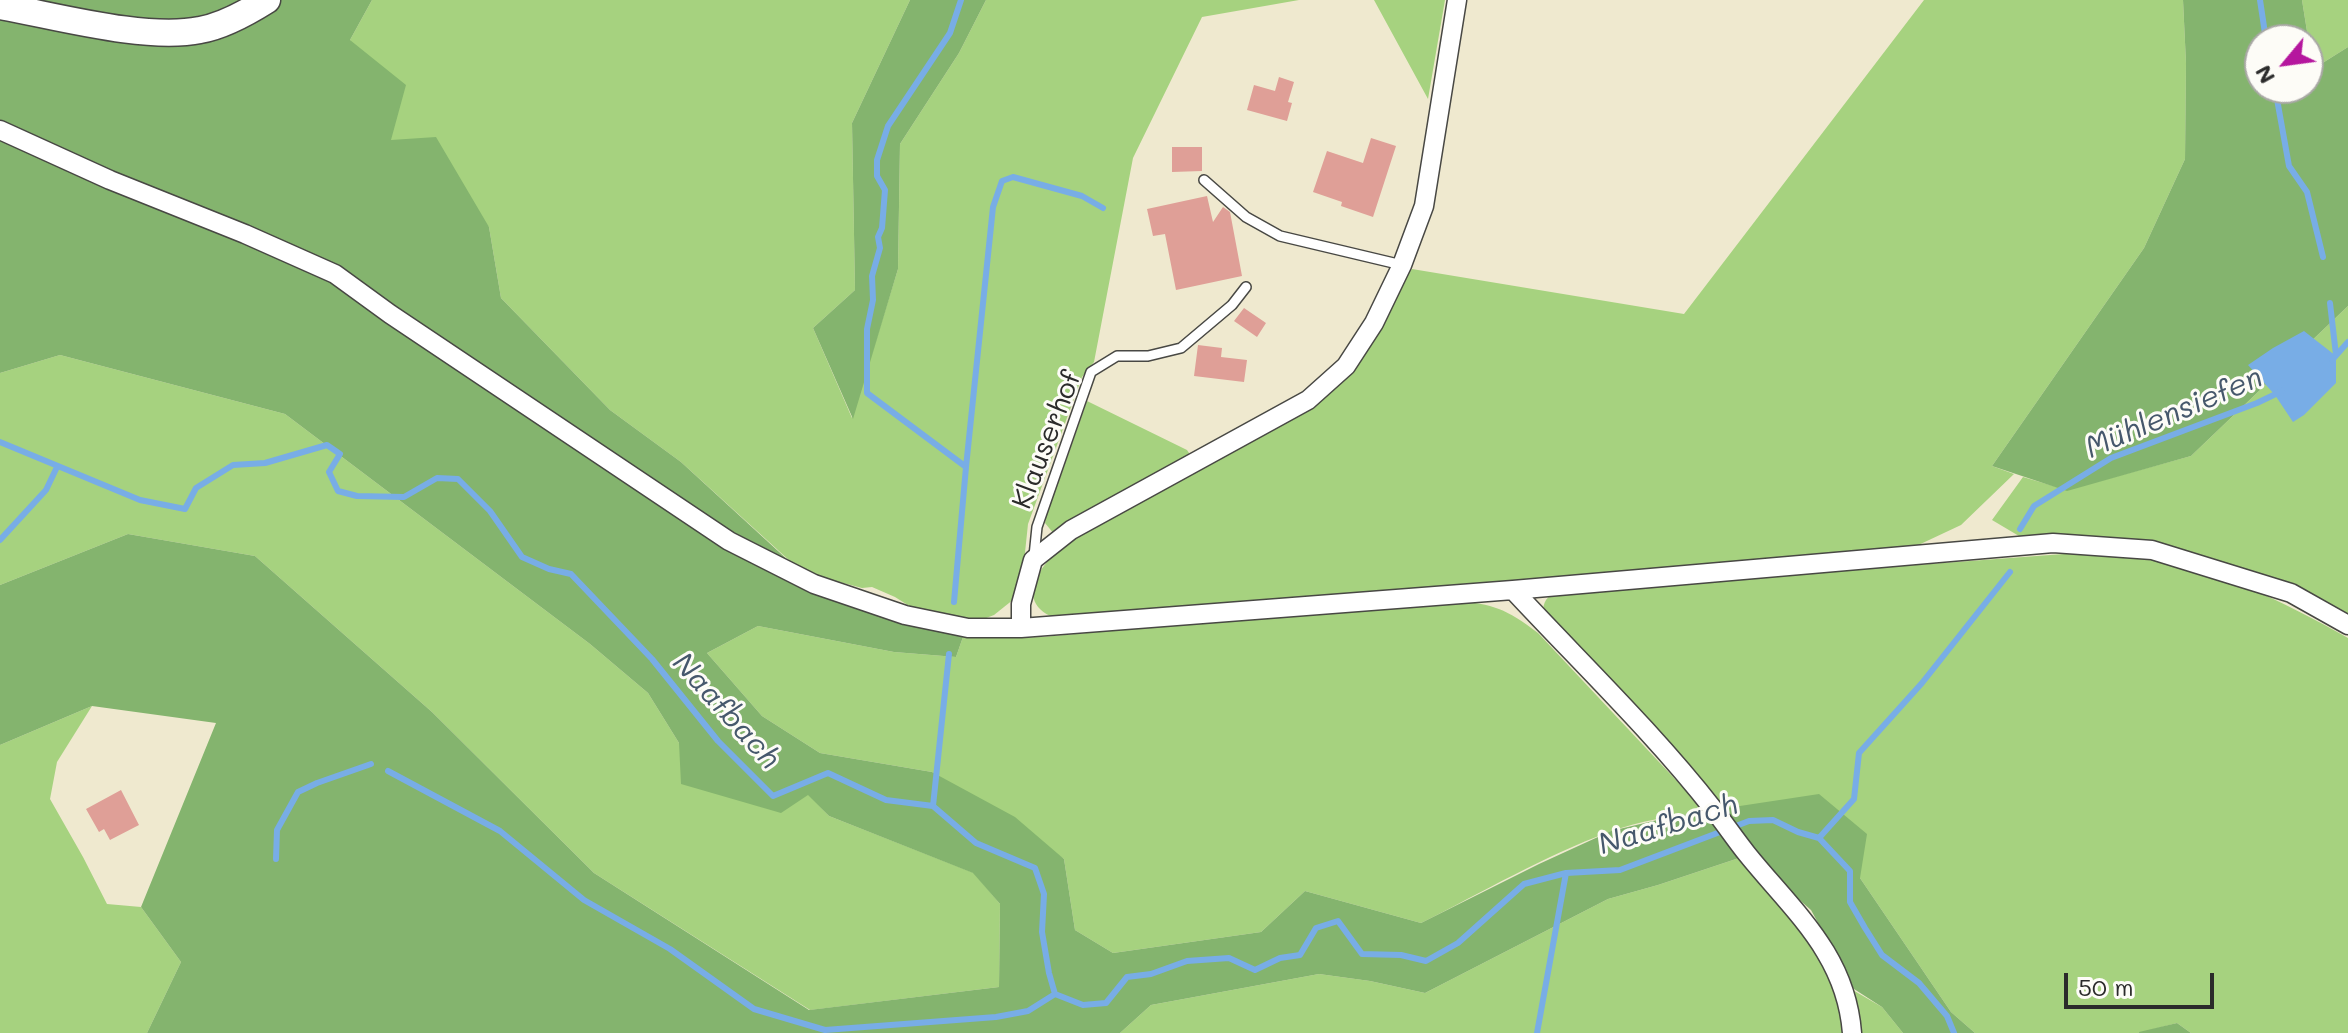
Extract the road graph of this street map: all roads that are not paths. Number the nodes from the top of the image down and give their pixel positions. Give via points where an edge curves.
1 (267, 0) edge
2 (1457, 0) edge
3 (0, 6) edge
4 (0, 130) edge
5 (1204, 180) dead end
6 (1402, 265) junction
7 (1246, 287) dead end
8 (1033, 560) junction
9 (1513, 590) junction
10 (2348, 625) edge
11 (1021, 628) junction
12 (1852, 1033) edge

1 - 3 main road via 202,30 169,33
2 - 6 street via 1424,206
4 - 11 street via 335,274 729,541 814,584 905,615 968,628
5 - 6 lane via 1246,217 1280,236
6 - 8 street via 1346,366 1308,400 1071,530
7 - 8 lane, Klauserhof via 1181,348 1117,356 1091,372 1037,527
8 - 11 street via 1021,604
9 - 10 street via 2053,543 2152,550 2291,593
9 - 11 street
9 - 12 street via 1654,740 1806,921 1831,960 1850,1008

